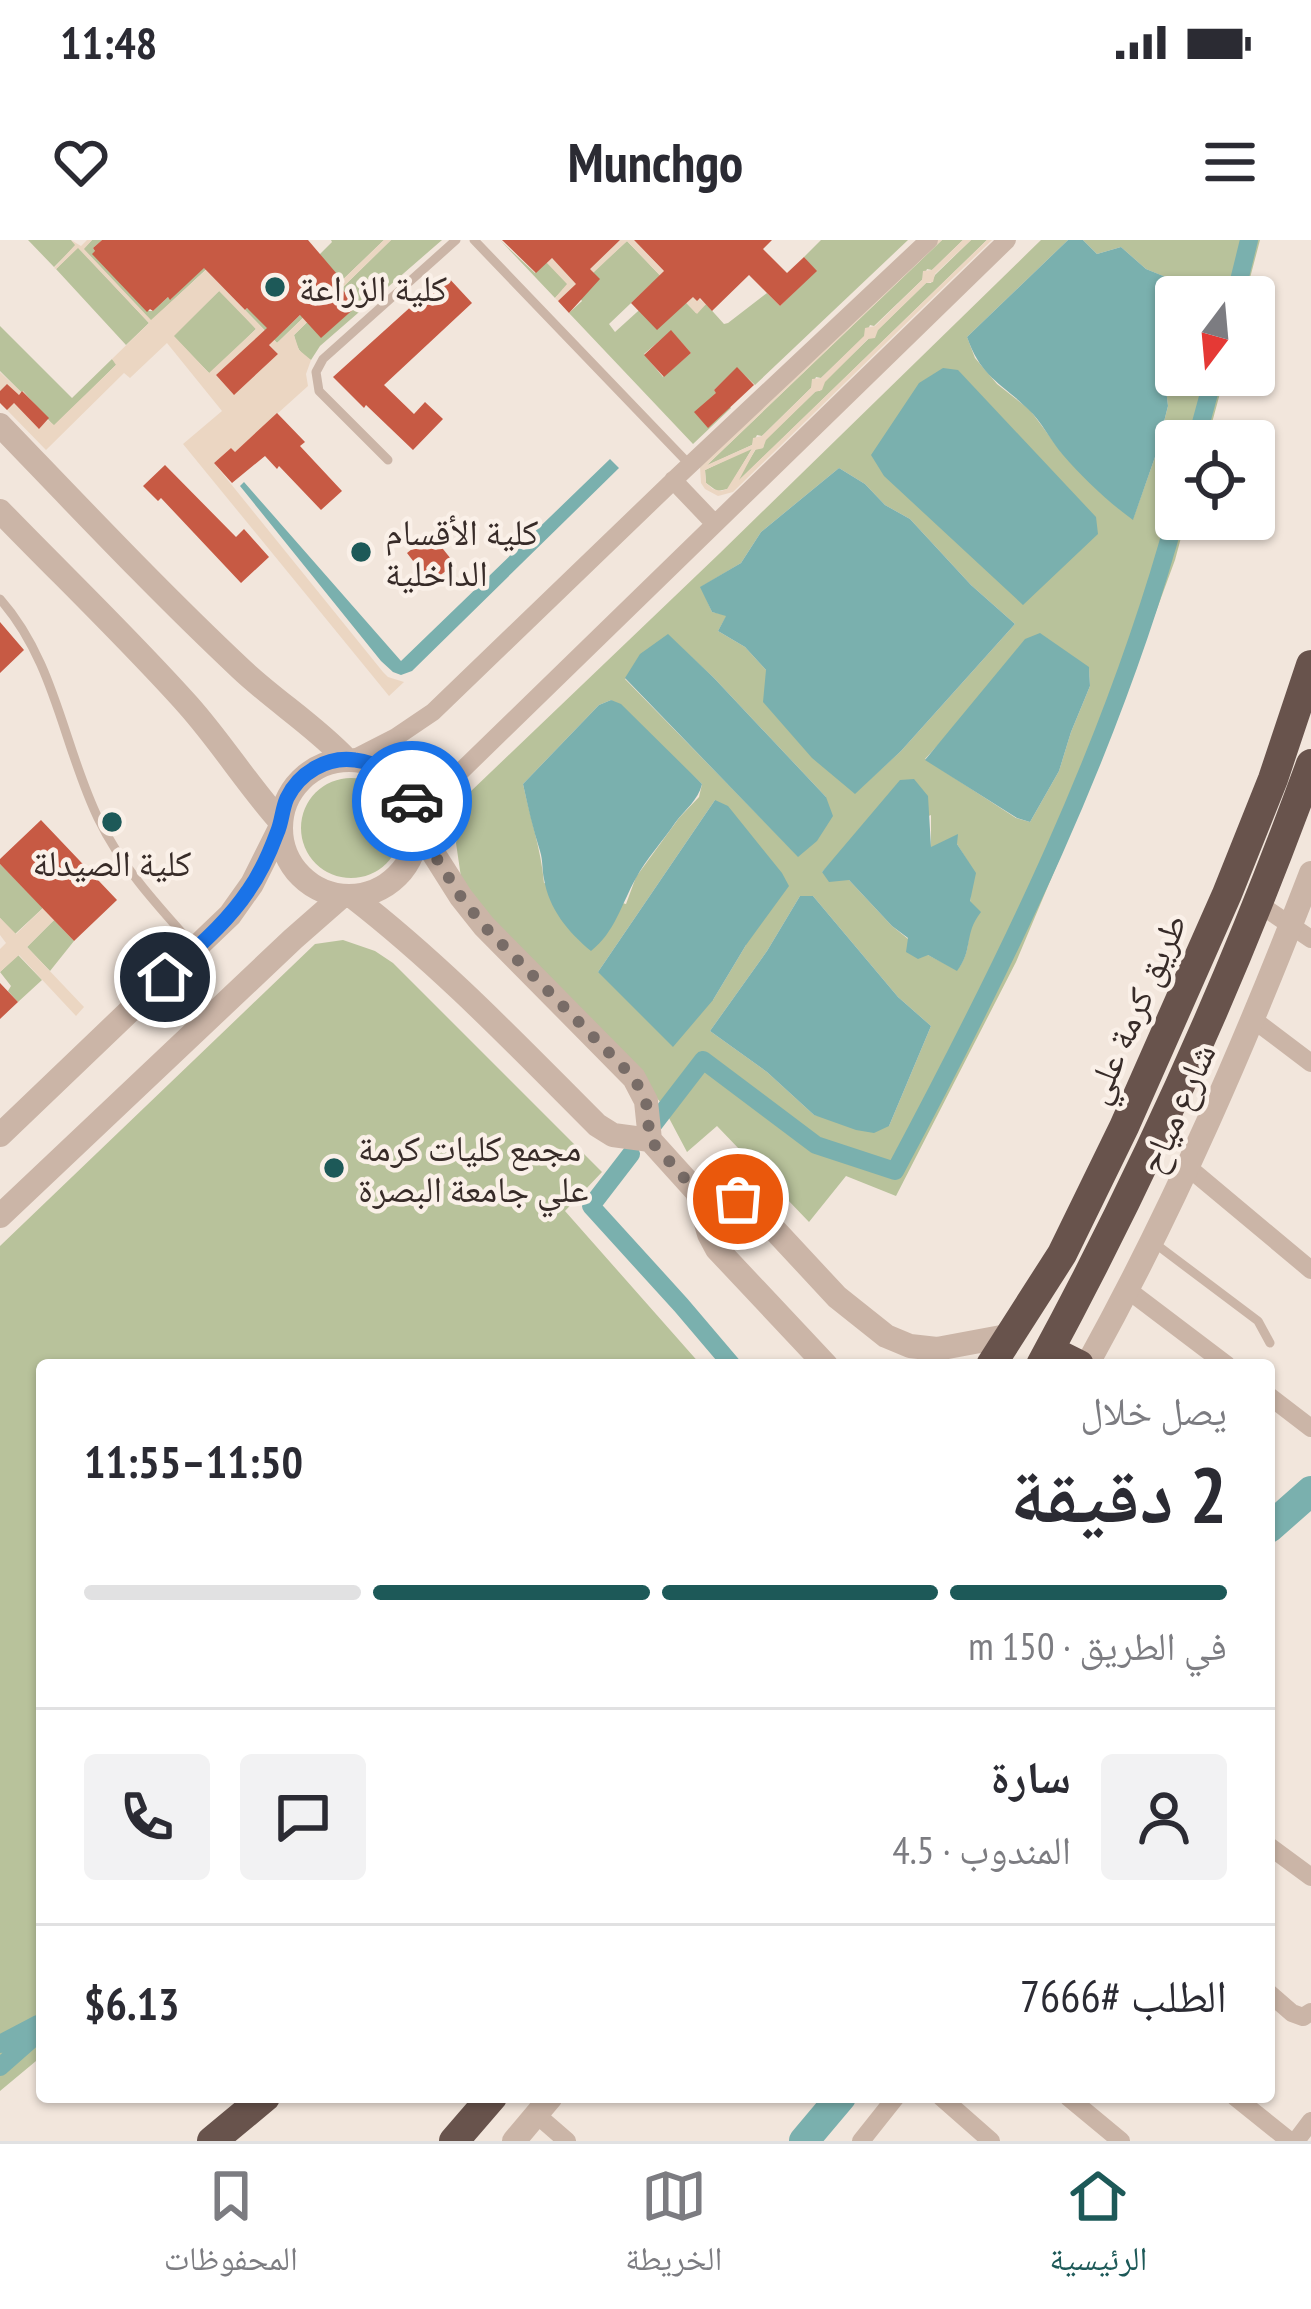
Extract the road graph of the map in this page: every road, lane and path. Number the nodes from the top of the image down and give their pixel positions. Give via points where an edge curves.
1 (455, 240) edge
2 (474, 240) edge
3 (929, 240) edge
4 (1007, 240) edge
5 (0, 425) edge
6 (388, 460) dead end
7 (690, 465) junction
8 (674, 480) junction
9 (0, 511) edge
10 (715, 524) junction
11 (0, 599) edge
12 (1311, 664) edge
13 (350, 759) junction
14 (1311, 764) edge
15 (280, 824) junction
16 (418, 827) junction
17 (1311, 873) edge
18 (348, 897) junction
19 (1256, 902) junction
20 (1301, 932) edge
21 (196, 948) junction
22 (1254, 1020) junction
23 (1311, 1063) edge
24 (0, 1135) edge
25 (650, 1140) junction
26 (1190, 1168) junction
27 (697, 1192) junction
28 (0, 1216) edge
29 (1153, 1242) junction
30 (1311, 1270) edge
31 (1128, 1290) junction
32 (1012, 1335) junction
33 (1270, 1343) dead end
34 (1045, 1357) edge
35 (820, 1359) edge
36 (995, 1359) edge
37 (1087, 1359) edge
38 (1219, 1359) edge
39 (1275, 1401) edge
40 (1311, 1428) edge
41 (1275, 1850) edge
42 (1311, 1877) edge
43 (1275, 1998) edge
44 (1311, 2012) edge
45 (258, 2103) edge
46 (487, 2103) edge
47 (891, 2103) edge
48 (948, 2103) edge
49 (1075, 2103) edge
50 (1243, 2103) edge
51 (544, 2106) edge
52 (1311, 2121) edge
53 (212, 2141) edge
54 (454, 2141) edge
55 (514, 2141) edge
56 (567, 2141) edge
57 (861, 2141) edge
58 (991, 2141) edge
59 (1121, 2141) edge
60 (1293, 2141) edge

1 - 6 lane via 316,372 319,391
2 - 7 lane
3 - 7 street
4 - 10 street
5 - 13 street via 244,672
7 - 8 street
8 - 10 street
8 - 13 street via 434,712
9 - 15 street via 182,698
10 - 16 street via 454,778
11 - 21 lane via 36,650 114,849
12 - 32 highway, طريق كرمة علي via 1227,894 1133,1106 1062,1254
13 - 15 street via 309,771 285,801
13 - 16 street via 402,784
14 - 19 highway, طريق كرمة علي
15 - 18 street via 283,848 305,881
15 - 21 street via 253,884
16 - 18 street via 415,849 392,882
16 - 25 street via 484,926 634,1078
17 - 20 street, شارع مياح
18 - 25 street via 428,958 597,1125
18 - 28 street via 293,939
19 - 20 street
19 - 34 highway, طريق كرمة علي via 1204,1030
20 - 22 street, شارع مياح
21 - 24 street
22 - 23 street
22 - 26 street, شارع مياح
25 - 27 street
26 - 29 street, شارع مياح
26 - 30 street
27 - 32 street via 757,1211 837,1297 886,1336 937,1349
27 - 35 street via 717,1250
29 - 31 street, شارع مياح
29 - 33 lane via 1258,1321
31 - 37 street, شارع مياح
31 - 38 street
32 - 36 highway, طريق كرمة علي
39 - 40 street
41 - 42 street
43 - 44 street via 1292,2013
45 - 53 highway
46 - 54 highway
47 - 57 street
48 - 58 street
49 - 59 street
50 - 60 street
51 - 55 street
51 - 56 street
52 - 60 street

